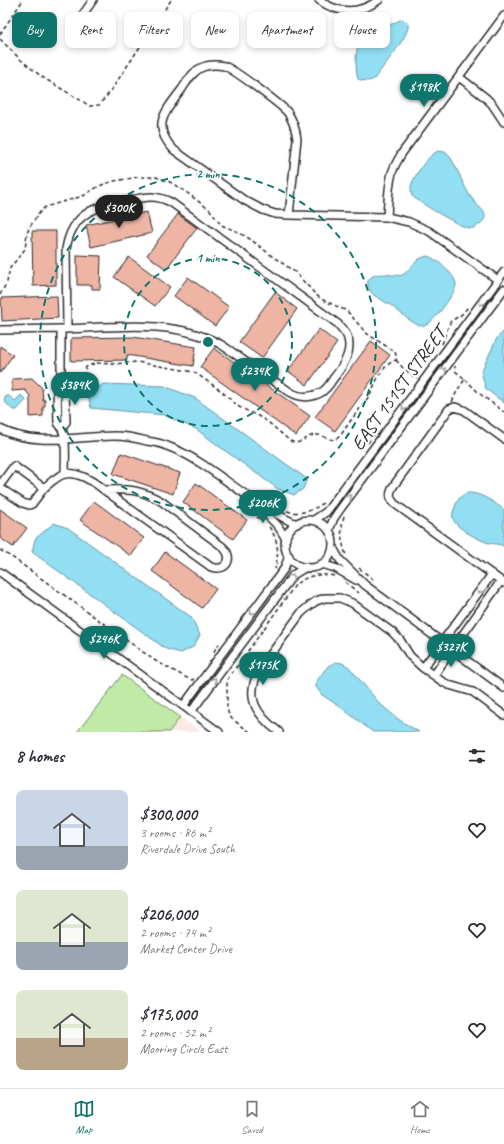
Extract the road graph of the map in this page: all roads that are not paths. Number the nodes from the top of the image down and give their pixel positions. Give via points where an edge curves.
1 (93, 0) edge
2 (319, 0) edge
3 (379, 0) edge
4 (85, 12) edge
5 (504, 16) edge
6 (459, 77) junction
7 (504, 122) edge
8 (289, 215) junction
9 (387, 217) junction
10 (504, 273) edge
11 (498, 280) junction
12 (492, 288) junction
13 (503, 293) edge
14 (64, 329) junction
15 (0, 330) edge
16 (0, 429) edge
17 (65, 439) junction
18 (504, 439) edge
19 (65, 474) junction
20 (0, 486) edge
21 (44, 488) junction
22 (104, 490) junction
23 (253, 500) junction
24 (314, 520) junction
25 (297, 524) junction
26 (329, 530) junction
27 (286, 539) junction
28 (333, 548) junction
29 (289, 556) junction
30 (321, 564) junction
31 (306, 567) junction
32 (0, 572) edge
33 (492, 574) junction
34 (503, 582) edge
35 (365, 585) junction
36 (458, 619) junction
37 (469, 626) junction
38 (442, 642) junction
39 (452, 650) junction
40 (423, 668) junction
41 (434, 675) junction
42 (504, 688) edge
43 (183, 706) junction
44 (191, 712) junction
45 (504, 715) edge
46 (219, 732) edge
47 (279, 732) edge

1 - 4 street
2 - 3 street via 332,8 349,11 358,10
5 - 6 street
6 - 7 street via 492,104
6 - 9 street via 396,164 390,185
8 - 8 street via 275,214 244,200 166,142 162,124 164,114 197,70 205,66 224,66 279,104 288,114 297,139
8 - 9 street
9 - 11 street via 409,222 429,231
10 - 11 street, EAST 151ST STREET
11 - 12 street, EAST 151ST STREET
12 - 13 street
12 -> 24 street, EAST 151ST STREET via 330,507
26 -> 13 street, EAST 151ST STREET via 341,508
14 - 14 street via 66,249 71,230 96,207 147,197 162,198 177,206 338,324 348,337 348,352 339,372 327,388 321,393 305,397 296,396 220,344 193,334 147,326
14 - 15 street
14 - 17 street via 62,385 65,391 66,422 62,427
16 - 17 street via 26,438
17 - 19 street
17 - 23 street via 115,436 167,446 204,466
18 - 33 street via 464,410 458,407 449,409 390,492 395,504
19 - 21 street
19 - 22 street via 88,479
20 - 21 street via 29,505
20 - 21 street via 14,466
22 - 22 street via 211,567 219,569 227,564 228,551 161,501 135,490
23 - 25 street
23 - 27 street via 278,526
24 - 25 street
24 - 26 street
25 - 27 street via 290,530
26 - 28 street
27 - 29 street
28 - 30 street via 329,557
28 - 35 street via 340,560
29 - 31 street via 296,564
29 -> 43 street via 284,568
30 - 31 street
30 - 35 street via 335,568
44 -> 31 street via 293,575
32 - 43 street
33 - 34 street
33 -> 36 street
34 - 37 street
35 - 38 street
36 - 37 street
36 - 38 street
37 - 39 street
38 - 39 street
38 - 40 street
39 - 41 street
39 - 42 street
40 - 41 street
40 - 47 street via 410,656 392,632 352,602 340,598 316,601 301,613 280,641 257,674 254,684 253,693 259,714
41 - 45 street via 449,685 473,692
43 - 44 street
44 - 46 street

